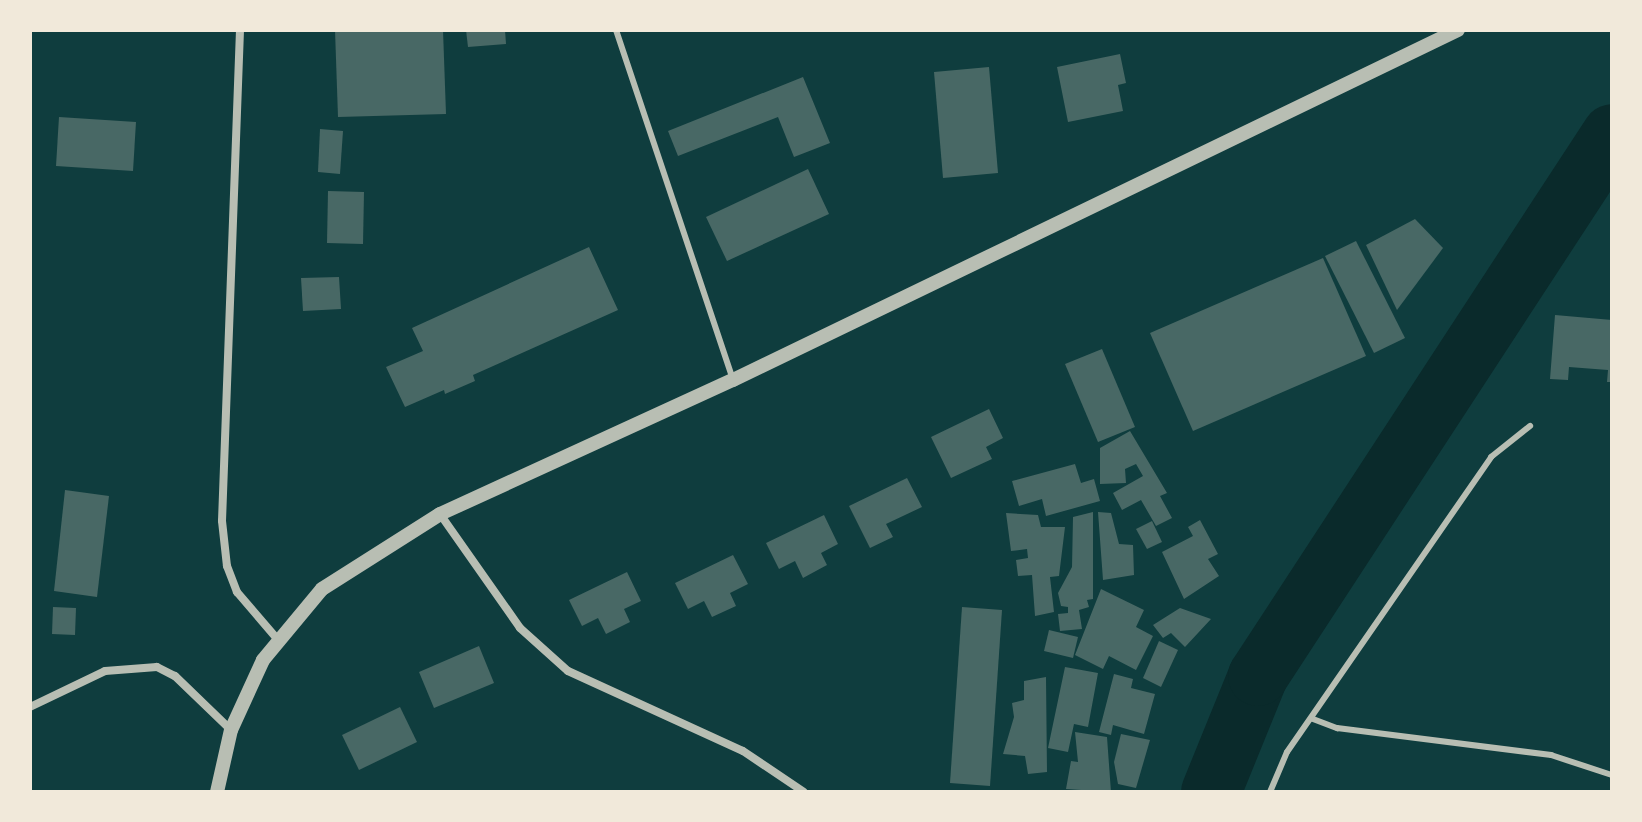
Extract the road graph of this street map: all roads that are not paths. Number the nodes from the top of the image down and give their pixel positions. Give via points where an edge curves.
1 (240, 30) edge
2 (616, 30) edge
3 (1458, 30) edge
4 (733, 380) junction
5 (1530, 426) dead end
6 (440, 514) junction
7 (279, 641) junction
8 (30, 707) edge
9 (1313, 719) junction
10 (231, 730) junction
11 (1612, 775) edge
12 (217, 792) edge
13 (804, 792) edge
14 (1270, 792) edge

1 - 7 street via 222,521 227,566 237,592
2 - 4 lane
3 - 4 street
4 - 6 street
5 - 9 lane via 1491,457
6 - 7 street via 322,589
6 - 13 street via 520,628 558,664 743,751
7 - 10 street via 263,660
8 - 10 street via 105,671 157,667 175,676
9 - 11 lane via 1337,728 1551,755
9 - 14 lane via 1287,752
10 - 12 street

